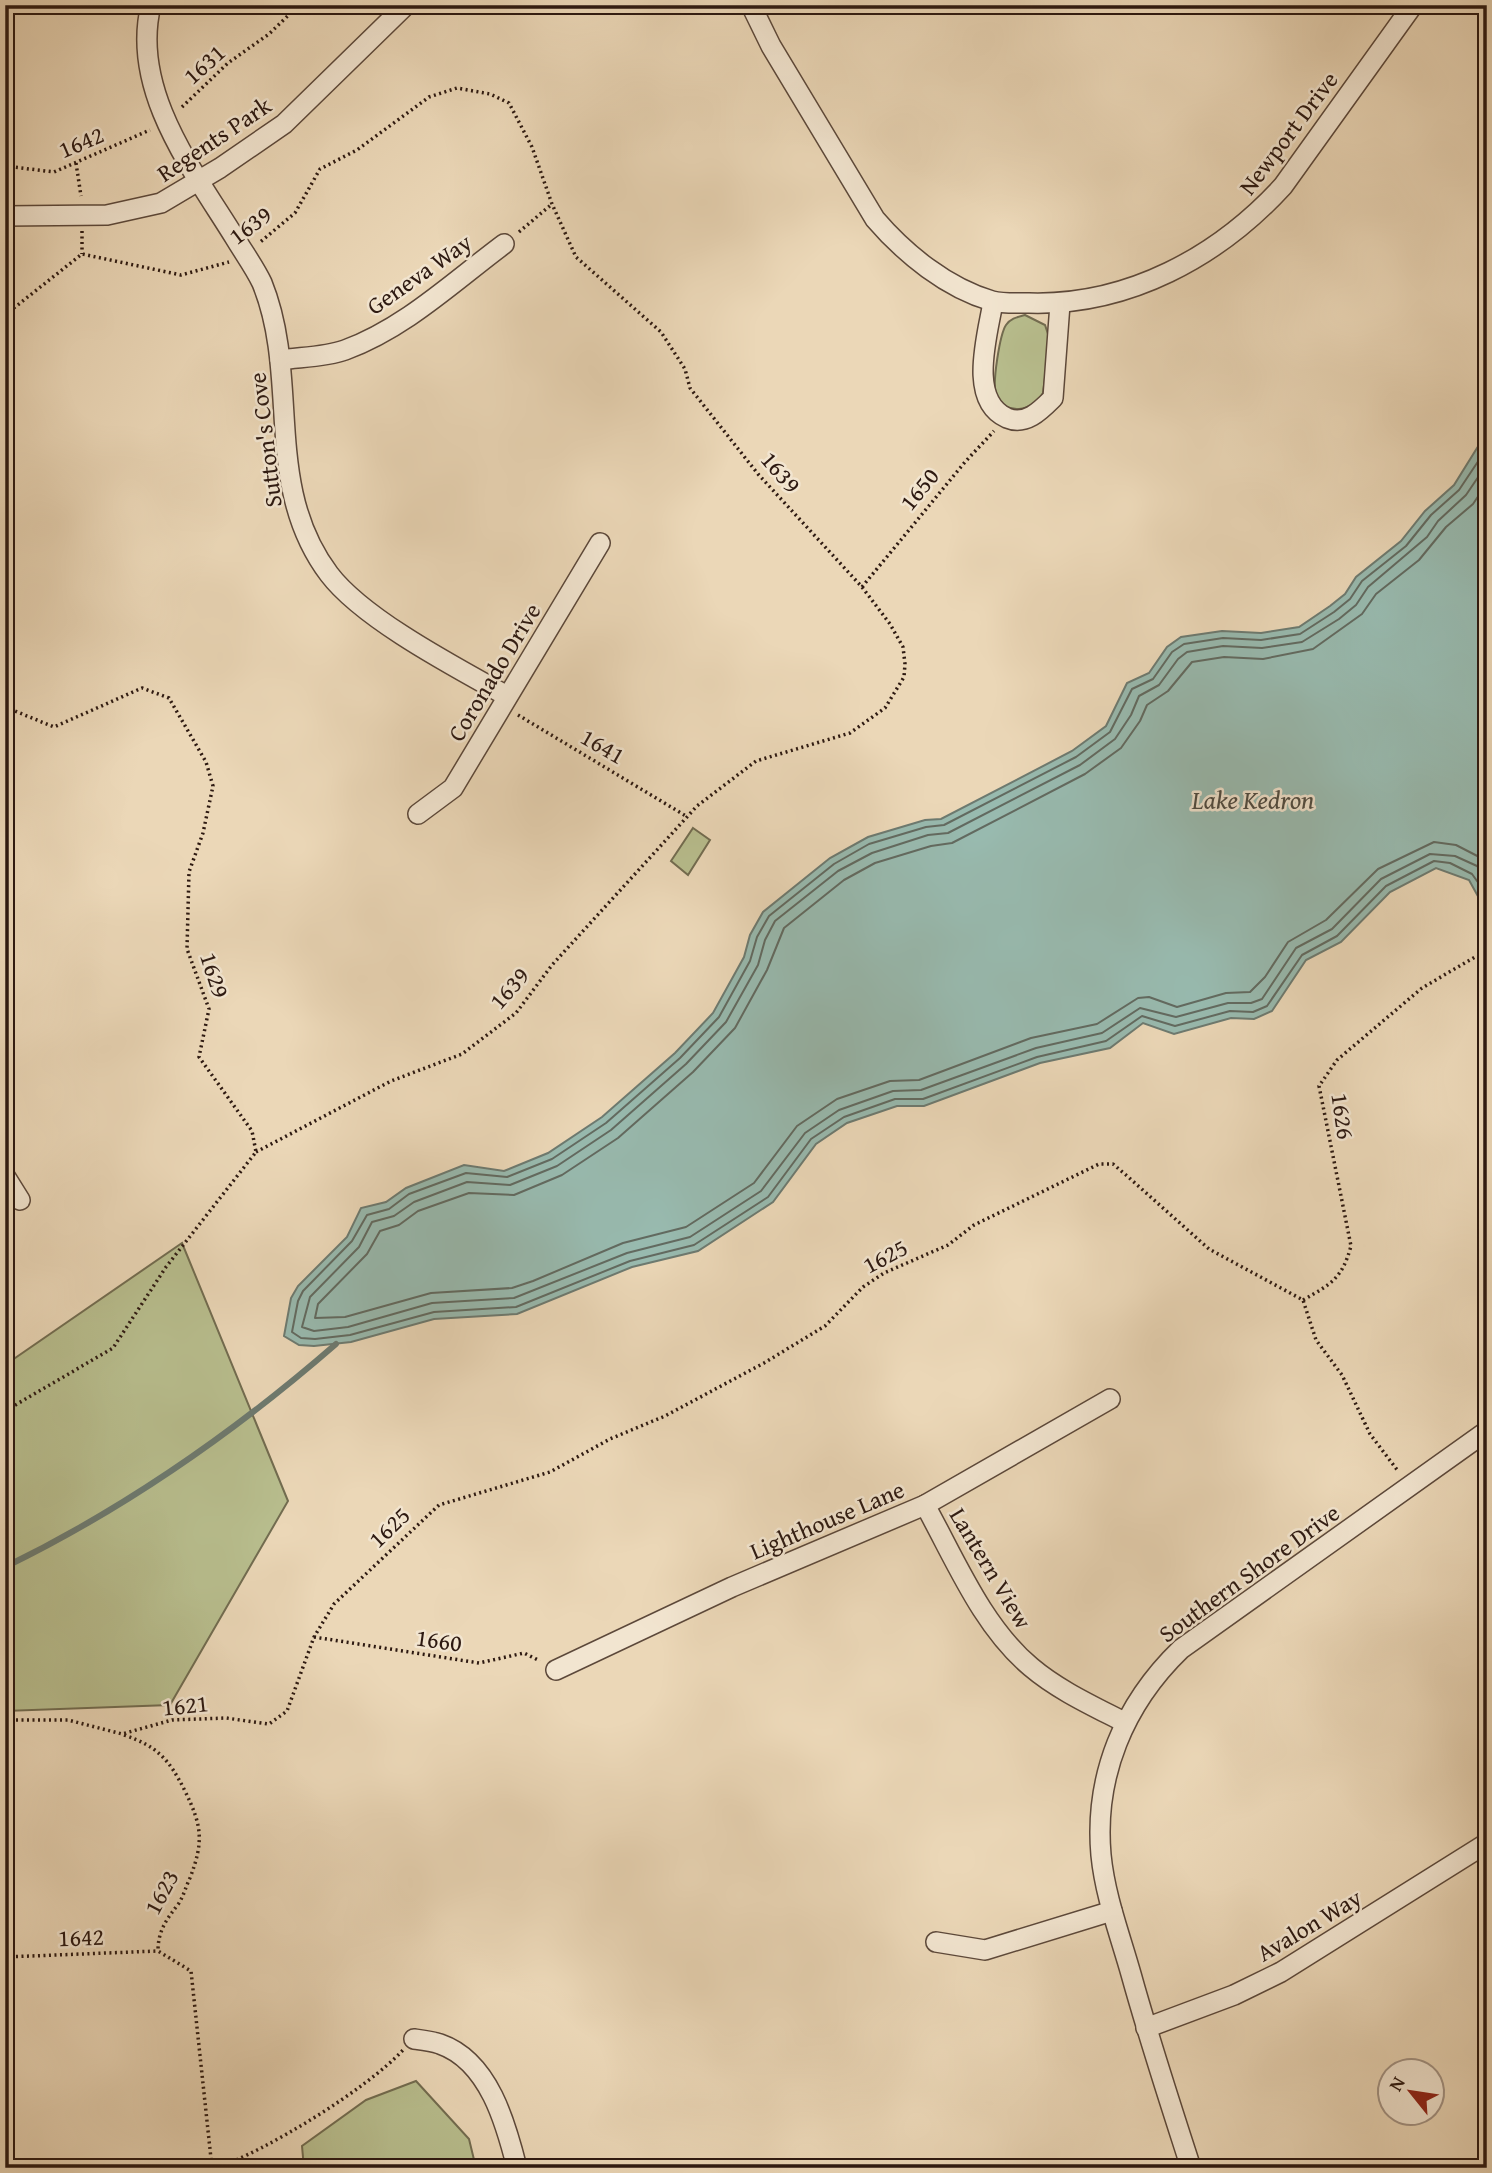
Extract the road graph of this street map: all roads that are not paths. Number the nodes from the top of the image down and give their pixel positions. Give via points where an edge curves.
1 (151, 5) edge
2 (407, 5) edge
3 (751, 5) edge
4 (1413, 5) edge
5 (199, 179) junction
6 (5, 216) edge
7 (504, 244) road end
8 (993, 302) junction
9 (1060, 304) junction
10 (280, 360) junction
11 (600, 543) dead end
12 (504, 701) junction
13 (418, 814) dead end
14 (5, 1176) edge
15 (20, 1200) dead end
16 (1110, 1399) dead end
17 (1487, 1431) edge
18 (925, 1504) junction
19 (556, 1670) road end
20 (1125, 1722) junction
21 (1487, 1843) edge
22 (1112, 1911) junction
23 (936, 1942) dead end
24 (1146, 2028) junction
25 (414, 2039) road end
26 (517, 2168) edge
27 (1191, 2168) edge

1 - 5 street, Sutton's Cove via 148,51 166,122
2 - 5 street, Regents Park via 284,124
3 - 8 street, Newport Drive via 875,219 916,260
4 - 9 street, Newport Drive via 1283,186 1258,213 1182,267 1127,290
5 - 6 street, Regents Park via 161,204 107,215
5 - 10 street, Sutton's Cove via 261,281
7 - 10 street, Geneva Way via 419,310 370,339 343,351
8 - 9 street, Newport Drive
8 - 9 street via 984,373 986,394 995,411 1016,420 1035,415 1053,398
10 - 12 street, Sutton's Cove via 292,498 305,535 328,573 371,613
11 - 12 street, Coronado Drive
12 - 13 street, Coronado Drive via 453,788
14 - 15 street
16 - 18 street, Lighthouse Lane
17 - 20 street, Southern Shore Drive via 1181,1649 1153,1676
18 - 19 street, Lighthouse Lane
18 - 20 street, Lantern View via 1007,1643 1045,1678
20 - 22 street, Southern Shore Drive via 1104,1787 1100,1823 1101,1857
21 - 24 street, Avalon Way via 1281,1972
22 - 23 street via 985,1950
22 - 24 street, Southern Shore Drive
24 - 27 street, Southern Shore Drive
25 - 26 street via 441,2044 477,2073 508,2129

